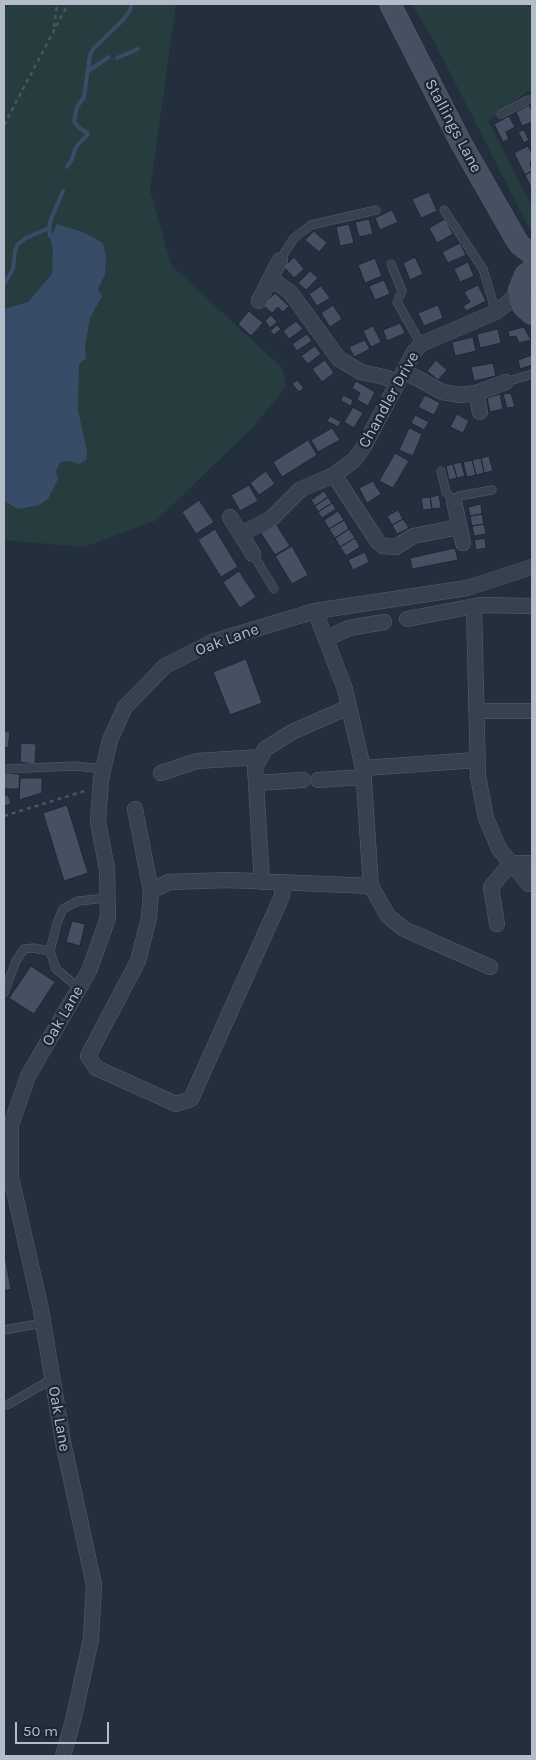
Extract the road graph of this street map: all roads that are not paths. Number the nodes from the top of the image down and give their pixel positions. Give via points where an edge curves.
1 (390, 4) edge
2 (532, 100) edge
3 (501, 114) dead end
4 (376, 210) dead end
5 (444, 210) dead end
6 (526, 250) edge
7 (280, 260) joint
8 (391, 264) dead end
9 (271, 279) junction
10 (524, 281) edge
11 (259, 301) dead end
12 (496, 312) junction
13 (531, 313) edge
14 (421, 344) junction
15 (532, 374) edge
16 (401, 377) junction
17 (506, 382) joint
18 (476, 393) junction
19 (480, 412) dead end
20 (441, 471) dead end
21 (334, 474) junction
22 (492, 490) dead end
23 (454, 501) junction
24 (230, 517) dead end
25 (459, 527) junction
26 (242, 534) junction
27 (463, 542) dead end
28 (253, 554) joint
29 (532, 568) edge
30 (274, 589) dead end
31 (474, 606) junction
32 (532, 606) edge
33 (315, 611) junction
34 (408, 619) dead end
35 (384, 622) dead end
36 (326, 639) junction
37 (349, 707) junction
38 (476, 711) junction
39 (532, 711) edge
40 (260, 758) junction
41 (477, 760) junction
42 (4, 769) edge
43 (103, 769) junction
44 (162, 773) dead end
45 (364, 773) junction
46 (256, 783) junction
47 (135, 810) dead end
48 (511, 863) junction
49 (532, 863) edge
50 (262, 882) junction
51 (283, 882) junction
52 (529, 884) dead end
53 (371, 886) junction
54 (151, 891) junction
55 (108, 898) junction
56 (497, 924) dead end
57 (50, 951) junction
58 (490, 966) dead end
59 (79, 988) junction
60 (4, 993) edge
61 (43, 1323) junction
62 (4, 1330) edge
63 (52, 1379) junction
64 (4, 1405) edge
65 (63, 1756) edge

1 - 6 main road, Stallings Lane via 461,143
2 - 3 lane
4 - 7 lane via 311,225 294,238
5 - 12 lane via 483,269
6 - 10 main road, Stallings Lane
7 - 9 street
8 - 14 lane via 402,291 397,302
9 - 11 street
9 - 16 street via 290,292 338,359 362,372
10 - 12 street, Chandler Drive
10 - 13 main road via 520,299
12 - 13 street, Chandler Drive
12 - 14 street, Chandler Drive
14 - 16 street, Chandler Drive
15 - 17 lane
16 - 18 street via 442,392
16 - 21 street, Chandler Drive via 364,448 354,460
17 - 18 street
18 - 19 street
20 - 23 lane via 446,492
21 - 25 street via 378,542 384,546 396,547 413,536
21 - 26 street, Chandler Drive via 301,489 272,518
22 - 23 lane via 459,496
23 - 25 street
24 - 26 street
25 - 27 street
26 - 28 street
28 - 30 lane
29 - 33 street, Oak Lane via 467,588
31 - 32 street
31 - 34 street
31 - 38 street
33 - 36 street
33 - 43 street, Oak Lane via 212,642 165,666 126,707 110,740
35 - 36 street via 349,628
36 - 37 street
37 - 40 street via 292,732 265,749
37 - 45 street
38 - 39 street
38 - 41 street
40 - 44 street via 197,761
40 - 46 street via 255,768
41 - 45 street
41 - 48 street via 486,818 499,849
42 - 43 lane via 75,766
43 - 55 street, Oak Lane via 98,822 108,869
45 - 46 street
45 - 53 street
46 - 50 street
47 - 54 street
48 - 49 street
48 - 52 street
48 - 56 street via 491,887
50 - 51 street
50 - 54 street via 169,882
51 - 53 street
51 - 54 street via 282,896 191,1099 176,1104 96,1068 88,1056 138,961 149,918
53 - 58 street via 388,916 404,929
55 - 57 lane via 78,901 63,909
55 - 59 street, Oak Lane via 108,918 89,971
57 - 59 lane via 56,969
57 - 60 lane via 24,949
59 - 61 street, Oak Lane via 28,1076 11,1125 11,1177
61 - 62 lane
61 - 63 street, Oak Lane
63 - 64 lane
63 - 65 street, Oak Lane via 94,1585 91,1639

